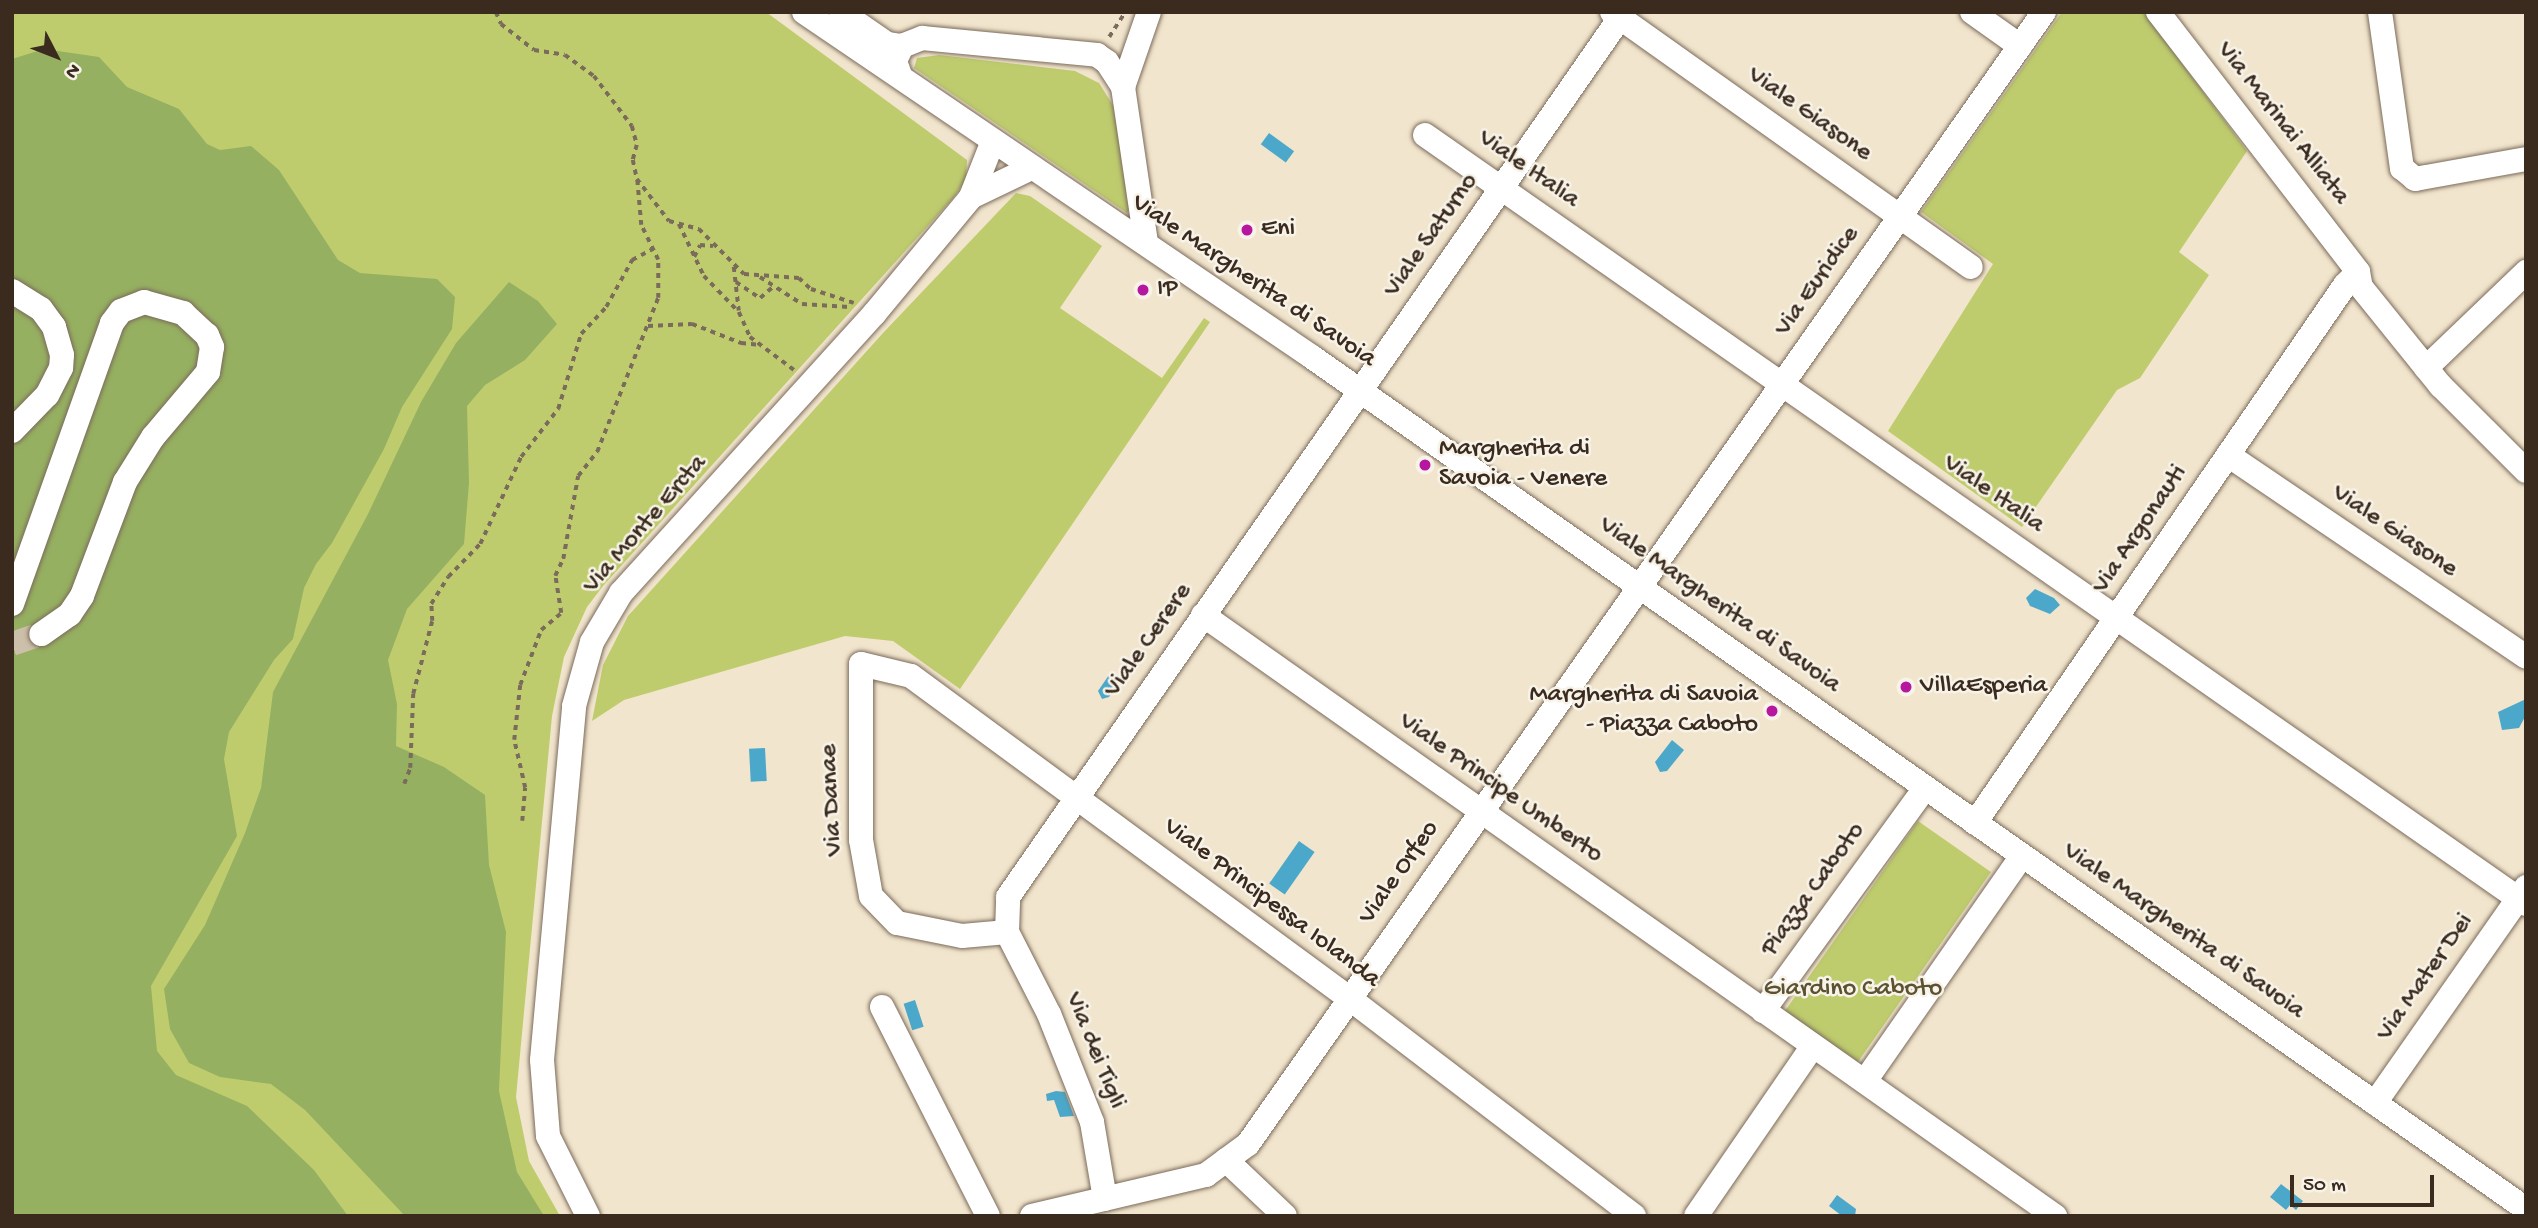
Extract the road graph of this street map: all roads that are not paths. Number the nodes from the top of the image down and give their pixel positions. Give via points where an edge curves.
1 (804, 12) edge
2 (841, 12) edge
3 (1147, 12) edge
4 (1972, 12) edge
5 (2044, 12) edge
6 (2158, 12) edge
7 (2380, 12) edge
8 (1619, 14) edge
9 (902, 46) junction
10 (2020, 46) junction
11 (1097, 55) junction
12 (900, 75) junction
13 (1123, 87) junction
14 (1425, 135) dead end
15 (993, 141) junction
16 (2526, 159) edge
17 (1031, 168) junction
18 (1501, 188) junction
19 (971, 197) junction
20 (1900, 217) junction
21 (1133, 224) junction
22 (1971, 267) dead end
23 (2358, 272) junction
24 (2526, 272) edge
25 (12, 291) edge
26 (2426, 368) junction
27 (1782, 384) junction
28 (1361, 391) junction
29 (12, 431) edge
30 (2228, 455) junction
31 (2526, 471) edge
32 (1637, 585) junction
33 (12, 604) edge
34 (1203, 615) junction
35 (2116, 618) junction
36 (41, 634) tunnel mouth
37 (2526, 657) edge
38 (861, 663) joint
39 (1925, 788) junction
40 (1077, 796) junction
41 (1480, 812) junction
42 (1975, 823) junction
43 (2022, 856) junction
44 (2523, 897) edge
45 (1007, 932) junction
46 (1349, 998) junction
47 (882, 1007) dead end
48 (1763, 1011) junction
49 (1813, 1046) junction
50 (1865, 1081) junction
51 (2375, 1103) junction
52 (1226, 1160) junction
53 (1105, 1199) junction
54 (2526, 1209) edge
55 (588, 1216) edge
56 (988, 1216) edge
57 (1032, 1216) edge
58 (1285, 1216) edge
59 (1634, 1216) edge
60 (1696, 1216) edge
61 (2055, 1216) edge

1 - 12 street, Viale Margherita di Savoia
2 - 9 street via 887,44
3 - 11 street via 1122,39
3 - 13 street
4 - 10 street
5 - 10 street, Via Euridice
6 - 23 street, Via Marinai Alliata
7 - 16 street via 2402,168 2415,179
8 - 18 street, Viale Saturno
8 - 20 street, Viale Giasone
9 - 11 street via 934,38
9 - 12 street via 895,61
10 - 20 street, Via Euridice
11 - 13 street via 1117,74
12 - 15 street, Viale Margherita di Savoia
13 - 21 street
14 - 18 street, Viale Italia
15 - 17 street, Viale Margherita di Savoia
15 - 19 street
17 - 19 street
17 - 21 street, Viale Margherita di Savoia
18 - 27 street, Viale Italia
18 - 28 street, Viale Saturno
19 - 55 street, Via Monte Ercta via 621,593 592,642 574,706 542,1100 548,1136
20 - 22 street, Viale Giasone
20 - 27 street, Via Euridice
21 - 28 street, Viale Margherita di Savoia via 1146,243
23 - 26 street, Via Marinai Alliata via 2361,287
23 - 30 street, Via Argonauti
24 - 26 street
25 - 29 street via 41,309 54,327 62,355 61,368 47,395
26 - 31 street, Via Marinai Alliata
27 - 32 street, Via Euridice
27 - 35 street, Viale Italia
28 - 32 street, Viale Margherita di Savoia
28 - 34 street, Viale Cerere
30 - 35 street, Via Argonauti
30 - 37 street, Viale Giasone
32 - 39 street, Viale Margherita di Savoia
32 - 41 street, Viale Orfeo
33 - 36 street via 112,323 121,311 144,302 183,313 207,335 212,347 208,372 153,438 125,482 82,596 70,614
34 - 40 street, Viale Cerere
34 - 41 street, Viale Principe Umberto
35 - 42 street, Via Argonauti
35 - 44 street, Viale Italia
38 - 40 street, Viale Principessa Iolanda via 911,676
38 - 45 street, Via Danae via 861,840 871,896 897,923 962,936
39 - 42 street, Viale Margherita di Savoia
39 - 48 street, Piazza Caboto
40 - 45 street, Viale Cerere via 1008,897
40 - 46 street, Viale Principessa Iolanda
41 - 46 street, Viale Orfeo
41 - 48 street, Viale Principe Umberto
42 - 43 street, Viale Margherita di Savoia
43 - 50 street
43 - 51 street, Viale Margherita di Savoia
44 - 51 street, Via Mater Dei
45 - 53 street, Via dei Tigli via 1049,1014 1092,1122
46 - 52 street, Viale Orfeo via 1248,1144
46 - 59 street, Viale Principessa Iolanda
47 - 56 street
48 - 49 street
49 - 50 street
49 - 60 street
50 - 61 street
51 - 54 street, Viale Margherita di Savoia
52 - 53 street, Viale Orfeo via 1206,1175
52 - 58 street
53 - 57 street, Viale Orfeo

